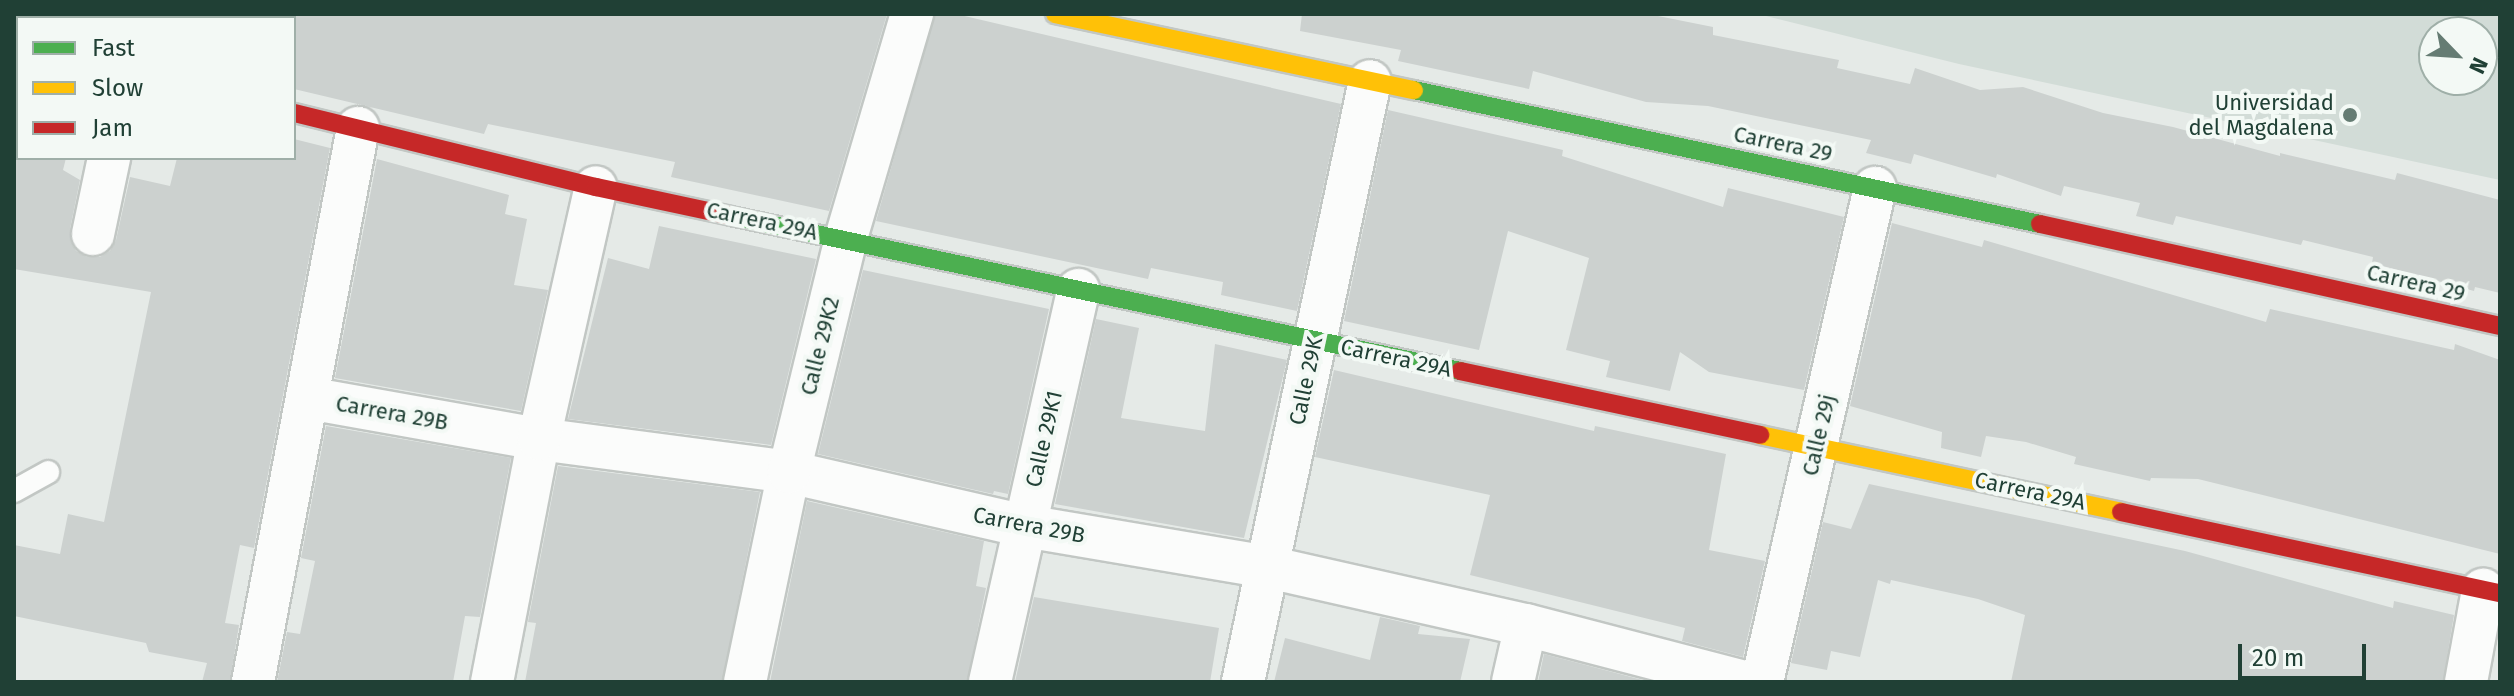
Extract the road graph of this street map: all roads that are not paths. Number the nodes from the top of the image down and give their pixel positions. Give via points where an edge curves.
1 (912, 14) edge
2 (1055, 14) edge
3 (1370, 81) junction
4 (296, 113) edge
5 (358, 128) junction
6 (109, 160) edge
7 (596, 187) junction
8 (1875, 188) junction
9 (93, 234) dead end
10 (846, 238) junction
11 (1078, 290) junction
12 (2500, 326) edge
13 (1315, 341) junction
14 (308, 398) junction
15 (539, 439) junction
16 (1817, 445) junction
17 (48, 472) dead end
18 (789, 472) junction
19 (14, 491) edge
20 (1025, 526) junction
21 (1268, 567) junction
22 (2491, 591) edge
23 (1526, 625) junction
24 (253, 682) edge
25 (492, 682) edge
26 (745, 682) edge
27 (990, 682) edge
28 (1243, 682) edge
29 (1513, 682) edge
30 (1745, 682) edge
31 (1762, 682) edge
32 (2466, 682) edge

1 - 10 street, Calle 29K2
2 - 3 street, Carrera 29
3 - 8 street, Carrera 29
3 - 13 street, Calle 29K
4 - 5 street, Carrera 29A
5 - 7 street, Carrera 29A
5 - 14 street
6 - 9 street
7 - 10 street, Carrera 29A
7 - 15 street
8 - 12 street, Carrera 29
8 - 16 street, Calle 29j
10 - 11 street, Carrera 29A
10 - 18 street, Calle 29K2
11 - 13 street, Carrera 29A
11 - 20 street, Calle 29K1
13 - 16 street, Carrera 29A
13 - 21 street, Calle 29K
14 - 15 street, Carrera 29B
14 - 24 street
15 - 18 street, Carrera 29B
15 - 25 street
16 - 22 street, Carrera 29A
16 - 31 street, Calle 29j
17 - 19 lane
18 - 20 street, Carrera 29B
18 - 26 street, Calle 29K2
20 - 21 street, Carrera 29B
20 - 27 street, Calle 29K1
21 - 23 street, Carrera 29B
21 - 28 street, Calle 29K
22 - 32 street
23 - 29 street
23 - 30 street, Carrera 29B

